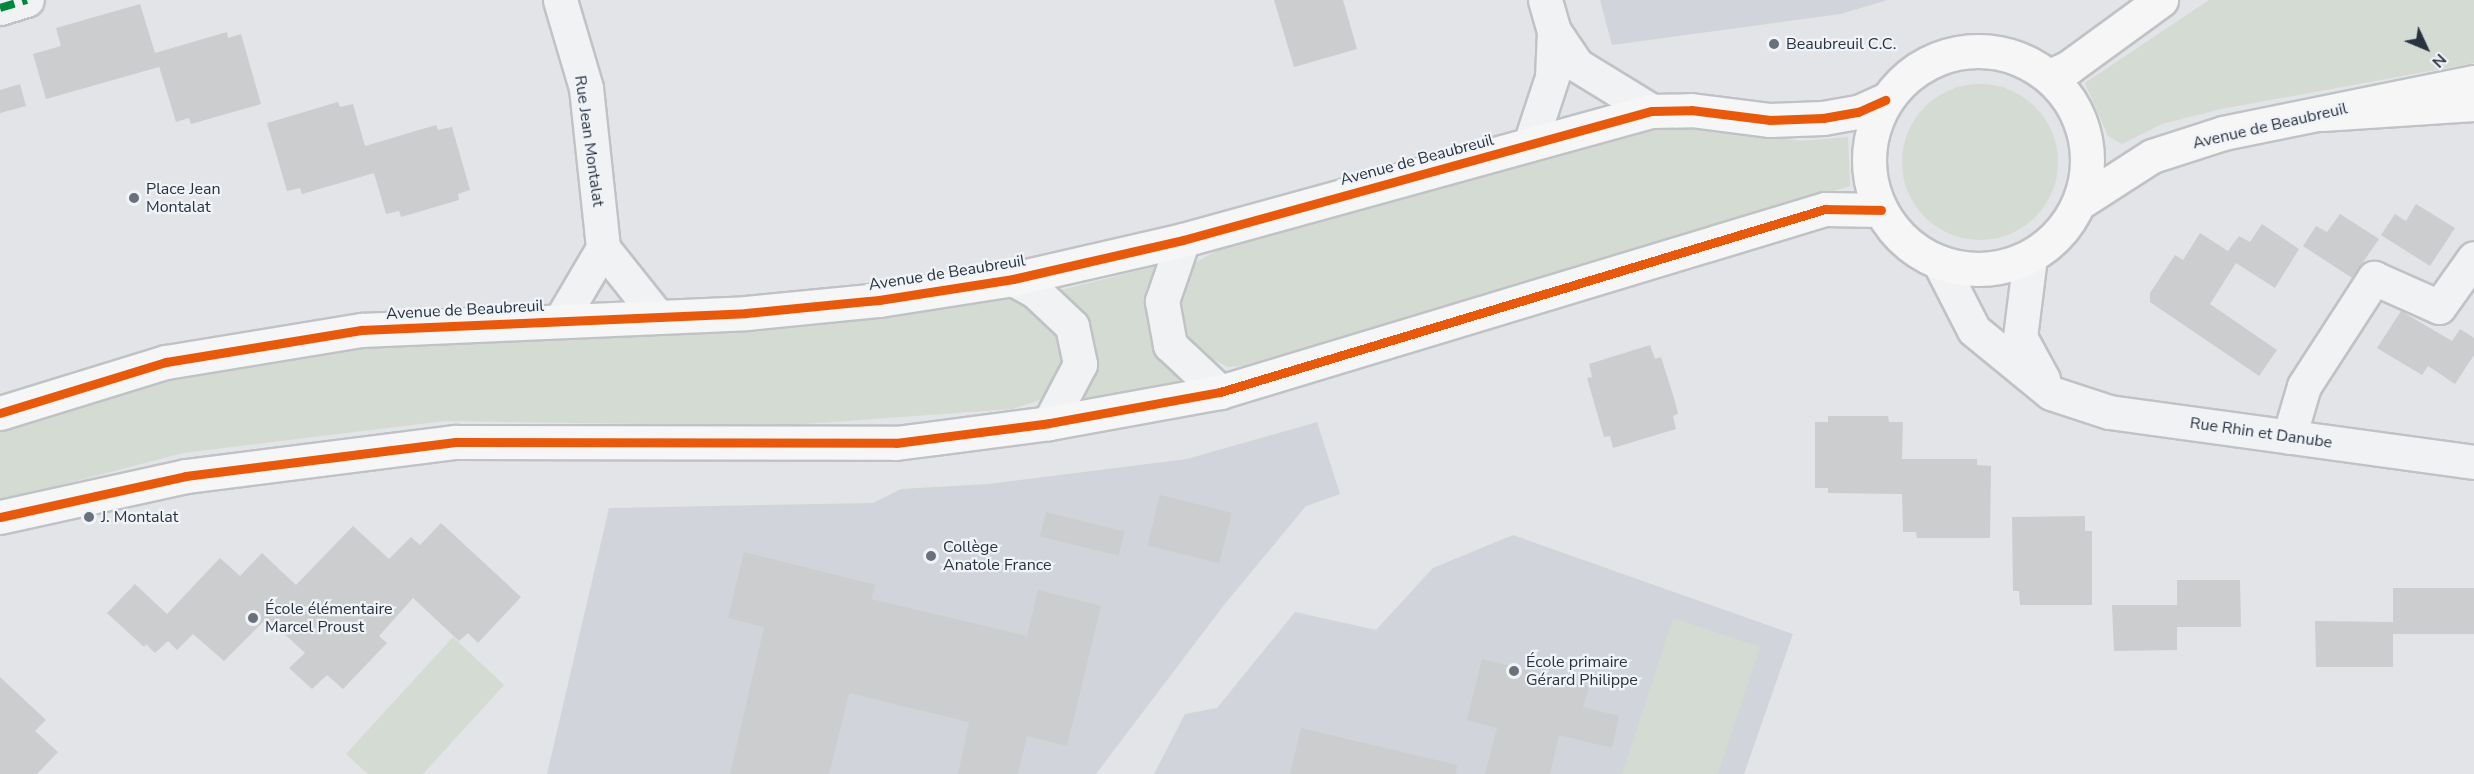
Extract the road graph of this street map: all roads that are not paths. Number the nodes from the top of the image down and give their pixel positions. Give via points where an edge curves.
1 (27, 0) edge
2 (560, 0) edge
3 (1545, 0) edge
4 (2161, 0) edge
5 (0, 8) edge
6 (1554, 32) junction
7 (2050, 76) junction
8 (2474, 82) edge
9 (1885, 100) junction
10 (2474, 104) edge
11 (1652, 111) junction
12 (2322, 114) junction
13 (1530, 144) junction
14 (2079, 203) junction
15 (1881, 210) junction
16 (1183, 240) junction
17 (603, 248) junction
18 (2030, 257) junction
19 (2474, 258) edge
20 (1939, 262) junction
21 (1013, 279) junction
22 (657, 316) junction
23 (560, 321) junction
24 (1220, 392) junction
25 (2051, 393) junction
26 (0, 413) edge
27 (1049, 423) junction
28 (2289, 437) junction
29 (2474, 462) edge
30 (0, 518) edge

1 - 5 street
2 - 17 street, Rue Jean Montalat via 586,88
3 - 6 street
4 - 7 main road via 2069,67
6 - 11 street via 1577,65
6 - 13 street via 1547,99
7 - 9 main road, Avenue de Beaubreuil via 2027,61 2001,53 1973,51 1946,55 1911,74
7 - 14 main road, Avenue de Beaubreuil via 2068,97 2081,122 2087,149 2087,177
8 - 12 main road, Avenue de Beaubreuil
9 - 11 main road, Avenue de Beaubreuil via 1858,112 1823,118 1770,120 1690,110
9 - 15 main road, Avenue de Beaubreuil via 1875,119 1869,158
10 - 12 main road
11 - 13 main road, Avenue de Beaubreuil
12 - 14 main road, Avenue de Beaubreuil via 2223,134 2152,156
13 - 16 main road, Avenue de Beaubreuil
14 - 18 main road, Avenue de Beaubreuil via 2067,225
15 - 20 main road, Avenue de Beaubreuil via 1905,241
15 - 24 main road via 1825,209
16 - 21 main road, Avenue de Beaubreuil
16 - 24 street via 1162,301 1170,345
17 - 22 street
17 - 23 street
18 - 20 main road, Avenue de Beaubreuil via 1985,269
18 - 25 street via 2020,337
19 - 28 street via 2439,307 2374,278 2304,386
20 - 25 street, Rue Rhin et Danube via 1974,330
21 - 22 main road, Avenue de Beaubreuil via 879,300 746,313
21 - 27 street, Avenue de Beaubreuil via 1035,291 1072,326 1080,364
22 - 23 main road, Avenue de Beaubreuil
23 - 26 main road, Avenue de Beaubreuil via 361,330 166,362
24 - 27 main road
25 - 28 street, Rue Rhin et Danube via 2109,412
27 - 30 main road via 896,443 455,442 186,476
28 - 29 street, Rue Rhin et Danube

